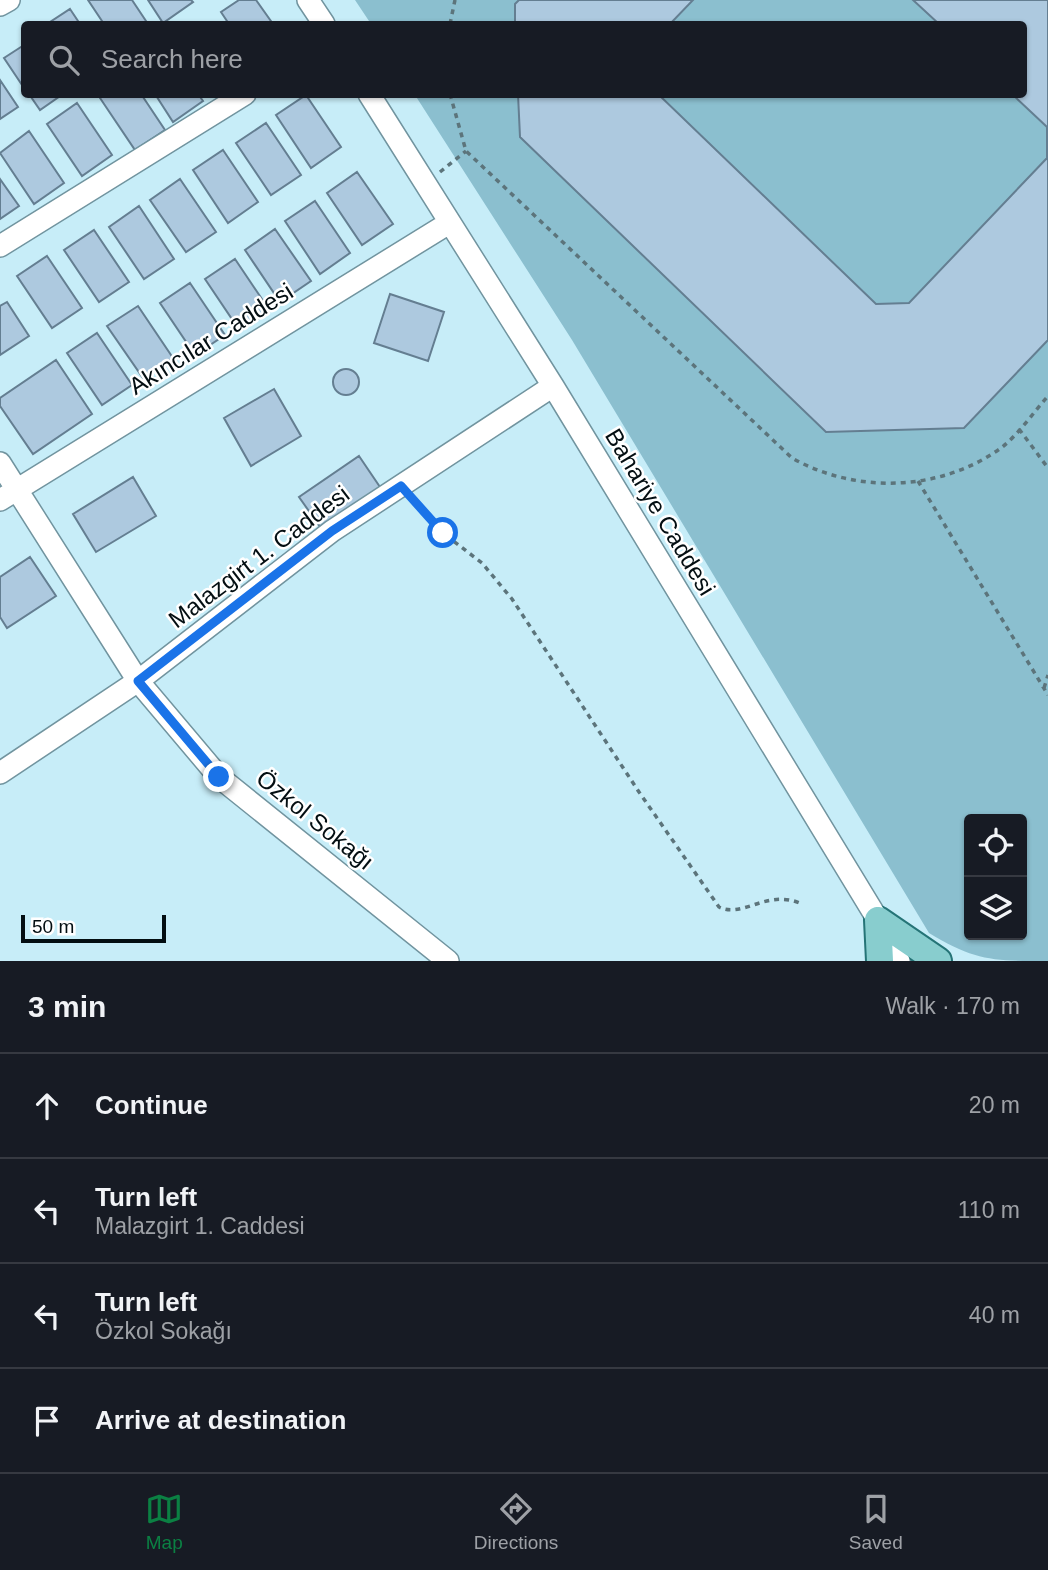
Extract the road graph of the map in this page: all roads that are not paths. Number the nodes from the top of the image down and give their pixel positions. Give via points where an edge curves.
1 (9, 0) edge
2 (307, 0) edge
3 (0, 5) edge
4 (322, 21) edge
5 (239, 98) edge
6 (371, 98) edge
7 (449, 223) junction
8 (0, 246) edge
9 (553, 386) junction
10 (0, 463) edge
11 (8, 495) edge
12 (138, 681) junction
13 (0, 773) edge
14 (878, 920) junction
15 (448, 961) edge
16 (880, 961) edge
17 (899, 961) edge
18 (937, 961) edge

1 - 3 street
2 - 4 street
5 - 8 street
6 - 7 street, Bahariye Caddesi
7 - 9 street, Bahariye Caddesi
7 - 11 street, Akıncılar Caddesi
9 - 12 street, Malazgirt 1. Caddesi via 332,531
9 - 14 street, Bahariye Caddesi
10 - 11 street, Özkol Sokağı
11 - 12 street, Özkol Sokağı
12 - 13 street, Malazgirt 1. Caddesi
12 - 15 street, Özkol Sokağı via 219,777
14 - 16 main road
14 - 17 street, Bahariye Caddesi
14 - 18 main road

